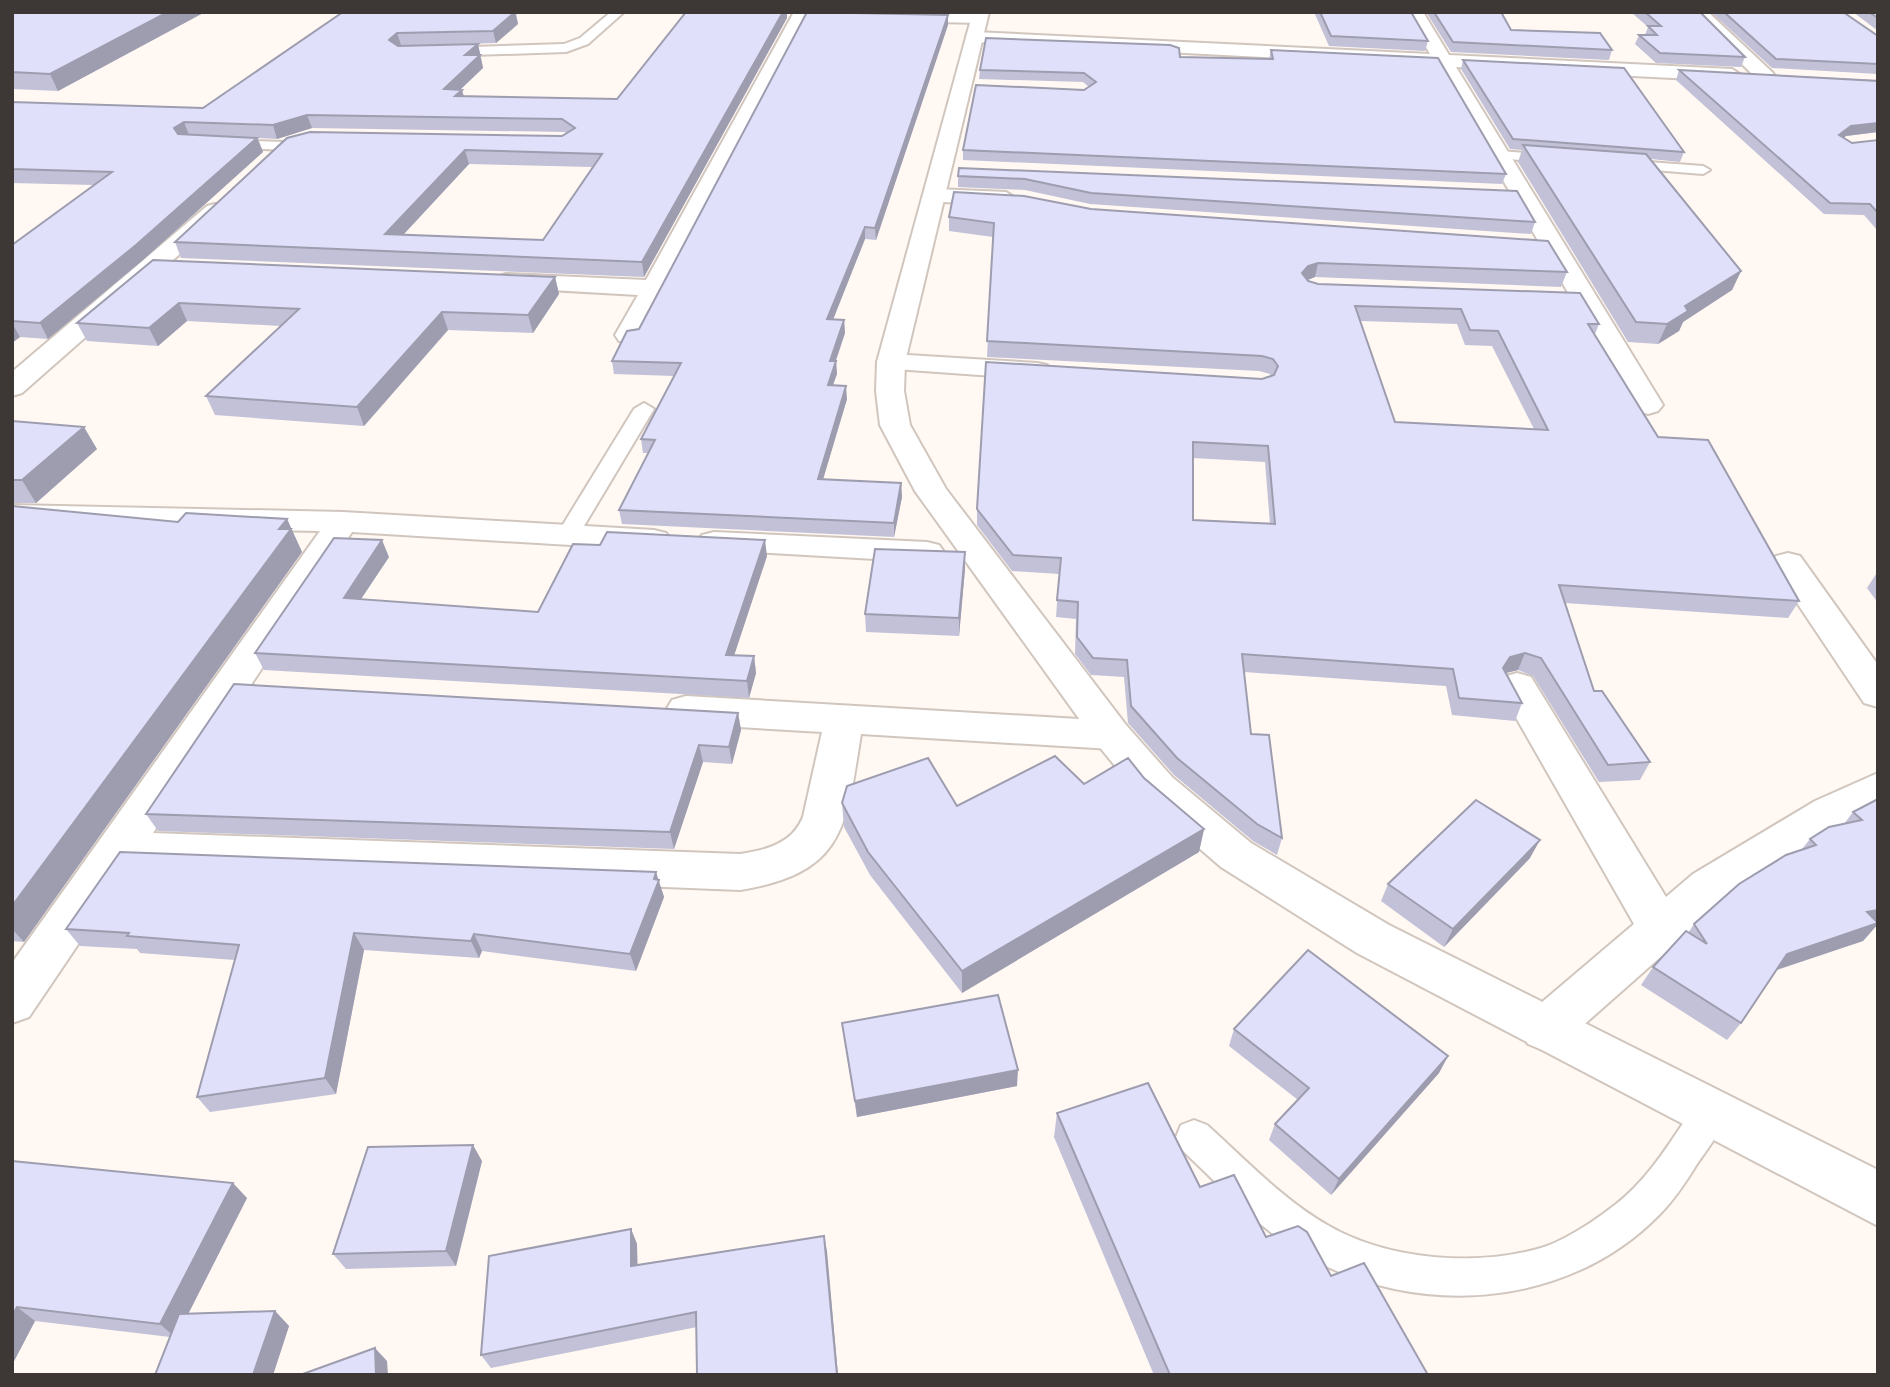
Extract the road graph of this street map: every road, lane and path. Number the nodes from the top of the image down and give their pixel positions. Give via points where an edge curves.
1 (618, 12) edge
2 (791, 12) edge
3 (802, 12) edge
4 (1414, 12) edge
5 (1698, 12) edge
6 (816, 13) edge
7 (870, 15) edge
8 (978, 22) edge
9 (427, 52) edge
10 (1441, 58) junction
11 (293, 143) joint
12 (216, 144) edge
13 (1500, 155) junction
14 (1568, 160) edge
15 (1609, 163) edge
16 (264, 165) edge
17 (1703, 170) dead end
18 (945, 178) junction
19 (1496, 192) edge
20 (234, 193) edge
21 (1524, 194) junction
22 (1024, 200) edge
23 (1529, 245) edge
24 (1555, 247) junction
25 (154, 267) junction
26 (182, 268) edge
27 (488, 281) edge
28 (654, 288) junction
29 (1559, 297) edge
30 (1586, 298) junction
31 (629, 335) edge
32 (891, 362) junction
33 (1068, 372) edge
34 (12, 387) edge
35 (1648, 405) dead end
36 (644, 409) dead end
37 (13, 516) edge
38 (343, 523) junction
39 (567, 536) junction
40 (974, 554) junction
41 (1788, 564) dead end
42 (230, 684) junction
43 (1517, 686) dead end
44 (272, 687) edge
45 (1878, 694) edge
46 (649, 708) edge
47 (844, 719) junction
48 (1112, 735) junction
49 (1878, 789) edge
50 (121, 849) junction
51 (1661, 928) junction
52 (12, 1002) edge
53 (1545, 1029) junction
54 (1710, 1115) junction
55 (1194, 1137) dead end
56 (1878, 1199) edge

1 - 9 lane via 584,41 566,48
2 - 3 street
3 - 6 street
3 - 28 street
4 - 10 street
5 - 10 street via 1773,77
7 - 8 street
8 - 10 street
8 - 18 street via 970,87
10 - 13 street
11 - 12 lane
11 - 16 street
13 - 14 lane
13 - 21 street
15 - 17 lane
18 - 22 street
18 - 32 street
19 - 21 street
20 - 25 street
21 - 24 street
23 - 24 street
24 - 30 street
25 - 26 street
25 - 34 street
27 - 28 street
28 - 31 street
29 - 30 street
30 - 35 street
32 - 33 street
32 - 40 street via 895,425 930,491
36 - 39 lane
37 - 38 street
38 - 39 street
38 - 42 street
39 - 40 street
40 - 48 street
41 - 45 street
42 - 44 street
42 - 50 street
43 - 51 street
46 - 47 street
47 - 48 street
47 - 50 street via 815,839 797,855 771,867 740,872
48 - 53 street via 1157,788 1236,855 1373,939
49 - 51 street via 1830,812 1709,887
50 - 52 street
51 - 53 street
53 - 54 street
54 - 55 lane via 1642,1207 1542,1268 1494,1275 1420,1272 1342,1254 1290,1223
54 - 56 street

